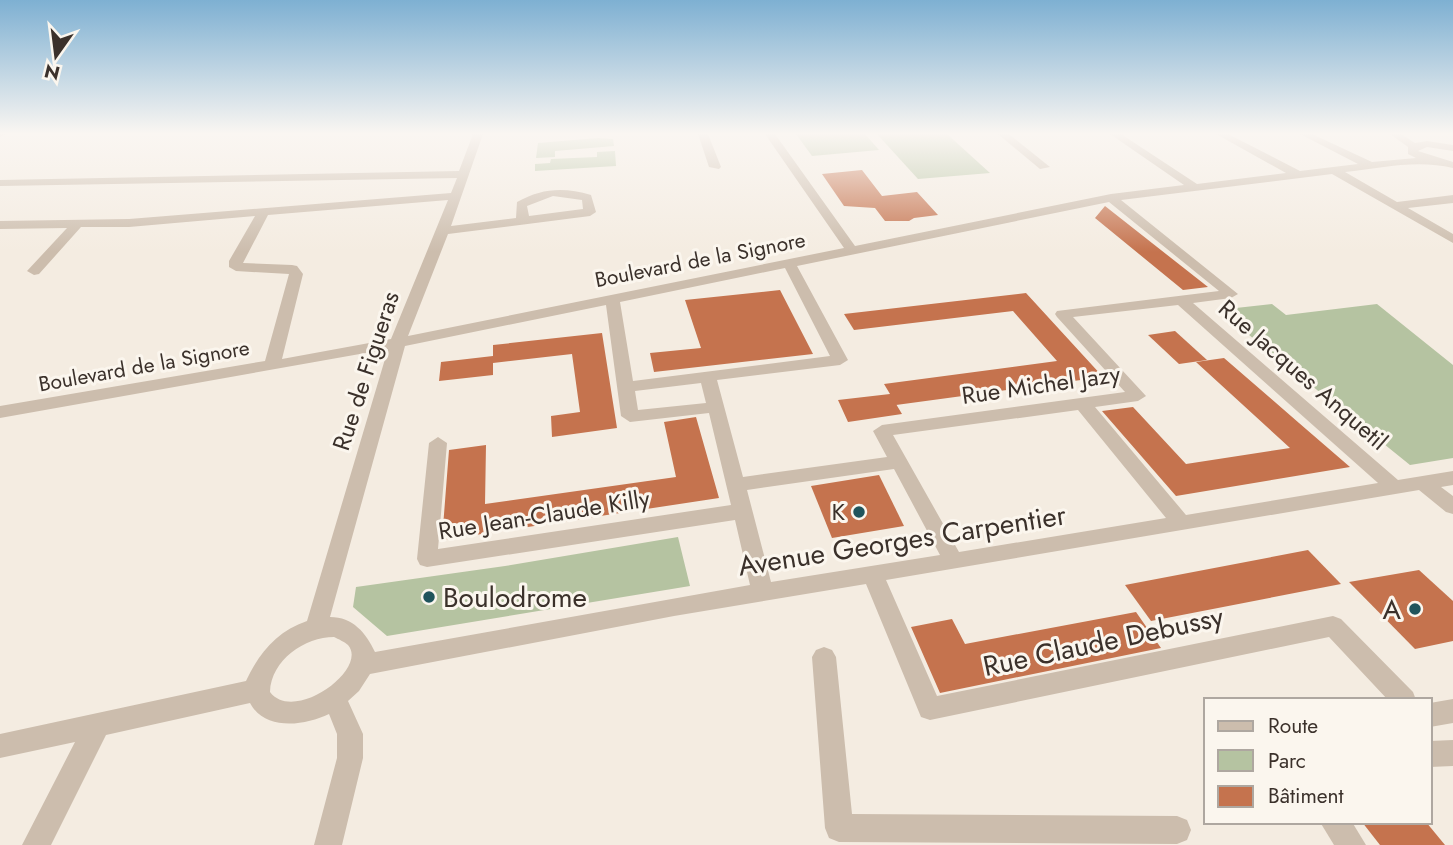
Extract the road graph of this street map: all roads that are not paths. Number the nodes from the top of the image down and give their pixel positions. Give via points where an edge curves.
1 (798, 173) edge
2 (1174, 173) edge
3 (1295, 173) edge
4 (1323, 173) edge
5 (1339, 173) edge
6 (464, 174) joint
7 (1300, 176) junction
8 (0, 183) edge
9 (1196, 188) junction
10 (455, 196) junction
11 (1111, 198) junction
12 (1453, 199) edge
13 (1396, 206) junction
14 (264, 212) junction
15 (523, 221) junction
16 (79, 222) junction
17 (0, 225) edge
18 (443, 231) junction
19 (1453, 239) edge
20 (852, 251) junction
21 (789, 263) junction
22 (34, 271) dead end
23 (612, 299) junction
24 (1181, 300) junction
25 (1062, 314) joint
26 (398, 343) junction
27 (272, 365) junction
28 (708, 376) junction
29 (626, 387) junction
30 (1083, 404) junction
31 (716, 407) junction
32 (0, 412) edge
33 (438, 443) dead end
34 (898, 462) junction
35 (1453, 478) edge
36 (1423, 483) junction
37 (736, 485) junction
38 (1394, 487) junction
39 (1453, 507) edge
40 (743, 511) junction
41 (1181, 522) junction
42 (953, 560) junction
43 (873, 574) junction
44 (763, 592) junction
45 (316, 628) junction
46 (824, 657) dead end
47 (362, 665) junction
48 (258, 690) junction
49 (1402, 698) edge
50 (335, 699) junction
51 (1453, 711) edge
52 (1432, 715) edge
53 (97, 726) junction
54 (0, 746) edge
55 (1453, 753) edge
56 (1432, 754) edge
57 (1336, 824) edge
58 (1177, 830) dead end
59 (36, 845) edge
60 (328, 845) edge
61 (1352, 845) edge

1 - 20 street
2 - 9 street
3 - 7 street
4 - 7 street, Boulevard de la Signore
5 - 13 street
6 - 8 street
6 - 10 street, Rue de Figueras
7 - 9 street, Boulevard de la Signore
9 - 11 street, Boulevard de la Signore
10 - 14 street
10 - 18 street, Rue de Figueras
11 - 20 street, Boulevard de la Signore
11 - 24 street, Rue Jacques Anquetil via 1231,294
12 - 13 street
13 - 19 street
14 - 16 street via 129,223
14 - 27 street via 236,267 282,267 296,274
15 - 15 street via 590,212 587,198 569,192 538,194 521,205
15 - 18 street
16 - 17 street
16 - 22 street
18 - 26 street, Rue de Figueras
20 - 21 street, Boulevard de la Signore
21 - 23 street, Boulevard de la Signore
21 - 28 street via 839,360
23 - 26 street, Boulevard de la Signore
23 - 29 street
24 - 25 street, Rue Jacques Anquetil
24 - 38 street, Rue Jacques Anquetil
25 - 30 street, Rue Michel Jazy via 1139,396
26 - 27 street, Boulevard de la Signore
26 - 45 street, Rue de Figueras
27 - 32 street, Boulevard de la Signore
28 - 29 street
28 - 31 street
29 - 31 street via 630,416
30 - 34 street, Rue Michel Jazy via 882,431
30 - 41 street
31 - 37 street
33 - 40 street, Rue Jean-Claude Killy via 427,559
34 - 37 street
34 - 42 street
35 - 36 street, Avenue Georges Carpentier
36 - 38 street, Avenue Georges Carpentier
36 - 39 street
37 - 40 street
38 - 41 street, Avenue Georges Carpentier
40 - 44 street
41 - 42 street, Avenue Georges Carpentier
42 - 43 street, Avenue Georges Carpentier
43 - 44 street, Avenue Georges Carpentier
43 - 49 street, Rue Claude Debussy via 930,709 1333,626
44 - 47 street, Avenue Georges Carpentier
45 - 47 street via 351,632 360,641
45 - 48 street via 284,643 270,656
46 - 58 street via 839,828
47 - 50 street via 351,685
48 - 50 street via 263,702 290,714 317,709
48 - 53 street
50 - 60 street via 351,734 350,758
51 - 52 street
53 - 54 street
53 - 59 street
55 - 56 street
57 - 61 street

